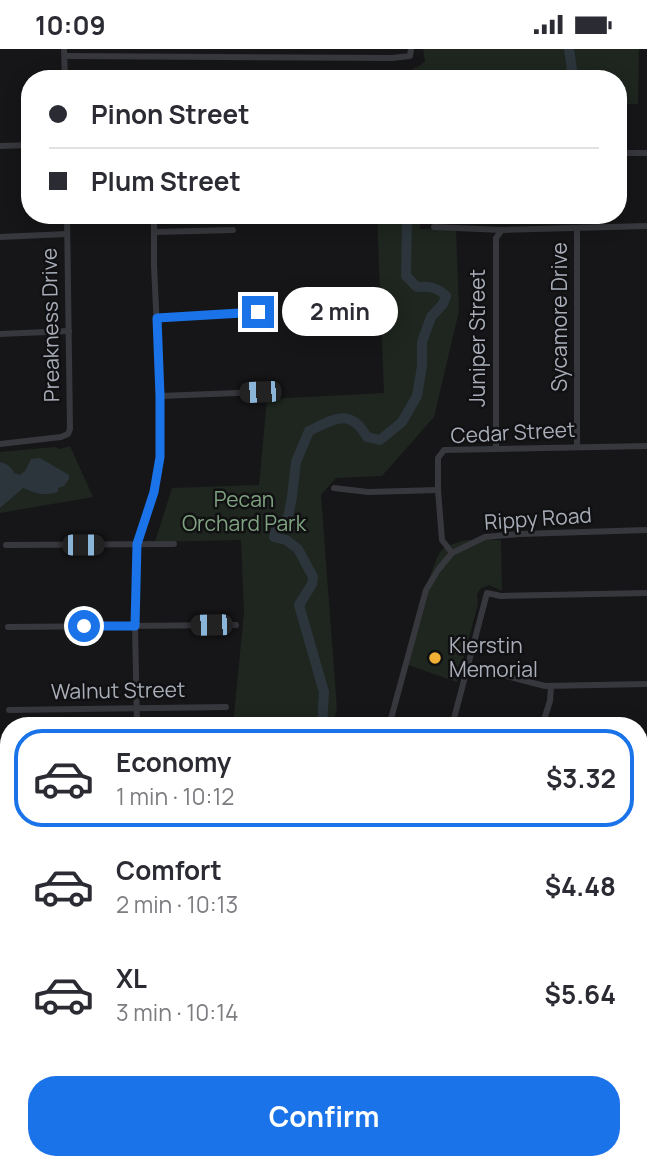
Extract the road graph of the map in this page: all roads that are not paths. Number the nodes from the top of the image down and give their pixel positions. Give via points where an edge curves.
1 (242, 49) edge
2 (64, 53) edge
3 (145, 53) edge
4 (410, 53) edge
5 (242, 57) junction
6 (21, 145) edge
7 (0, 146) edge
8 (627, 153) edge
9 (647, 153) edge
10 (67, 224) edge
11 (154, 224) edge
12 (647, 226) edge
13 (434, 227) dead end
14 (577, 227) junction
15 (233, 230) dead end
16 (502, 230) junction
17 (154, 232) junction
18 (67, 234) junction
19 (0, 237) edge
20 (258, 312) dead end
21 (157, 318) junction
22 (69, 331) junction
23 (0, 334) edge
24 (260, 392) dead end
25 (160, 396) junction
26 (0, 444) edge
27 (647, 446) edge
28 (577, 447) junction
29 (496, 449) junction
30 (334, 488) dead end
31 (438, 490) junction
32 (647, 530) edge
33 (137, 544) junction
34 (174, 544) dead end
35 (6, 545) dead end
36 (452, 553) junction
37 (647, 593) edge
38 (236, 625) dead end
39 (135, 626) junction
40 (8, 627) dead end
41 (467, 667) junction
42 (647, 684) edge
43 (551, 686) junction
44 (226, 707) dead end
45 (137, 708) junction
46 (9, 710) dead end
47 (137, 717) edge
48 (391, 717) edge
49 (454, 717) edge
50 (545, 717) edge

1 - 5 street
2 - 3 street
3 - 5 street
4 - 5 street via 392,58
6 - 7 street
8 - 9 street
10 - 18 street, Preakness Drive
11 - 17 street
12 - 14 street
13 - 16 street
14 - 16 street
14 - 28 street, Sycamore Drive
15 - 17 street
16 - 29 street, Juniper Street via 496,238
17 - 21 street
18 - 19 street
18 - 22 street, Preakness Drive
20 - 21 street
21 - 25 street
22 - 23 street
22 - 26 street, Preakness Drive via 68,434
24 - 25 street
25 - 33 street via 160,464
27 - 28 street, Cedar Street
28 - 29 street, Cedar Street
29 - 31 street, Cedar Street via 444,450 438,458
30 - 31 street
31 - 36 street, Cedar Street via 442,540
32 - 36 street, Rippy Road via 485,537
33 - 34 street
33 - 35 street
33 - 39 street
36 - 48 street, Rippy Road via 426,590
37 - 41 street via 487,593
38 - 39 street
39 - 40 street
39 - 45 street
41 - 43 street
41 - 49 street
42 - 43 street
43 - 50 street
44 - 45 street, Walnut Street
45 - 46 street, Walnut Street
45 - 47 street

